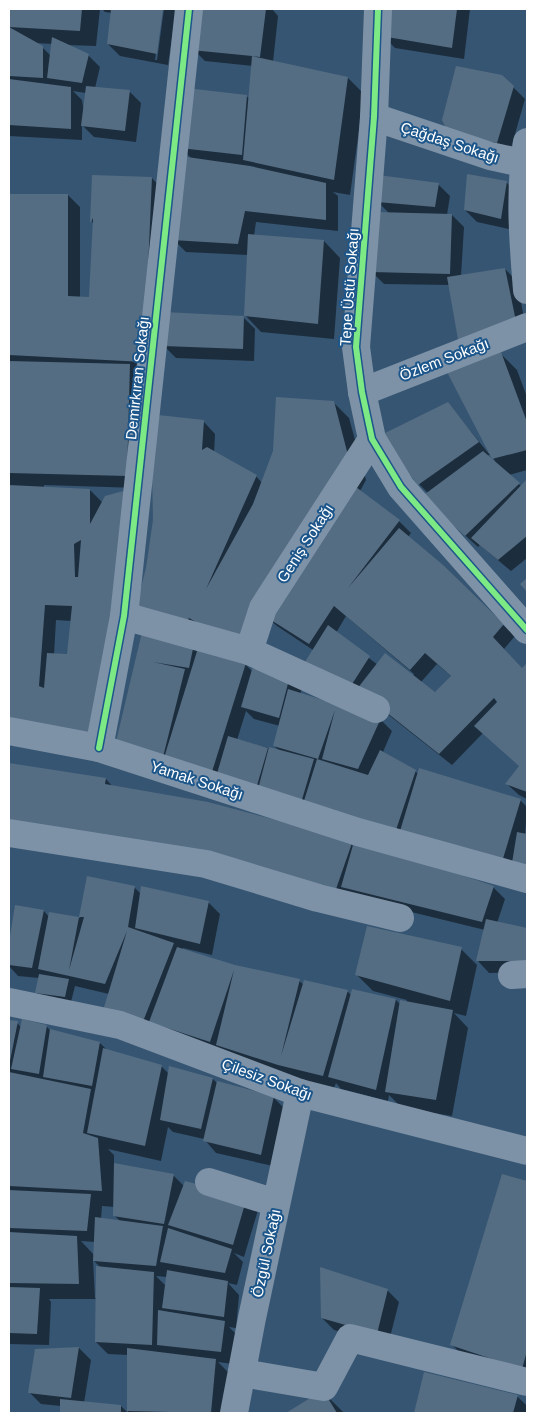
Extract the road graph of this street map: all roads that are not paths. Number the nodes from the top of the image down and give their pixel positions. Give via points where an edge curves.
1 (189, 9) edge
2 (378, 9) edge
3 (374, 117) junction
4 (526, 157) edge
5 (527, 290) edge
6 (526, 334) edge
7 (362, 392) junction
8 (372, 439) junction
9 (124, 616) junction
10 (527, 630) edge
11 (249, 651) junction
12 (376, 709) dead end
13 (9, 731) edge
14 (99, 748) junction
15 (9, 833) edge
16 (527, 879) edge
17 (400, 918) dead end
18 (9, 1002) edge
19 (300, 1093) junction
20 (527, 1151) edge
21 (209, 1182) dead end
22 (276, 1203) junction
23 (242, 1373) junction
24 (527, 1382) edge
25 (234, 1413) edge

1 - 9 street, Demirkıran Sokağı
2 - 3 street, Tepe Üstü Sokağı
3 - 4 street, Çağdaş Sokağı via 490,156
3 - 7 street, Tepe Üstü Sokağı via 356,347
4 - 5 street via 522,228
6 - 7 street, Özlem Sokağı
7 - 8 street, Tepe Üstü Sokağı
8 - 10 street, Tepe Üstü Sokağı via 401,487
8 - 11 street, Geniş Sokağı via 263,608
9 - 11 street
9 - 14 street, Demirkıran Sokağı
11 - 12 street
13 - 14 street, Yamak Sokağı
14 - 16 street, Yamak Sokağı via 358,832
15 - 17 street via 206,864 318,898
18 - 19 street, Çilesiz Sokağı via 120,1025
19 - 20 street, Çilesiz Sokağı
19 - 22 street, Özgül Sokağı
21 - 22 street
22 - 23 street, Özgül Sokağı
23 - 24 street via 324,1387 350,1338
23 - 25 street, Özgül Sokağı

